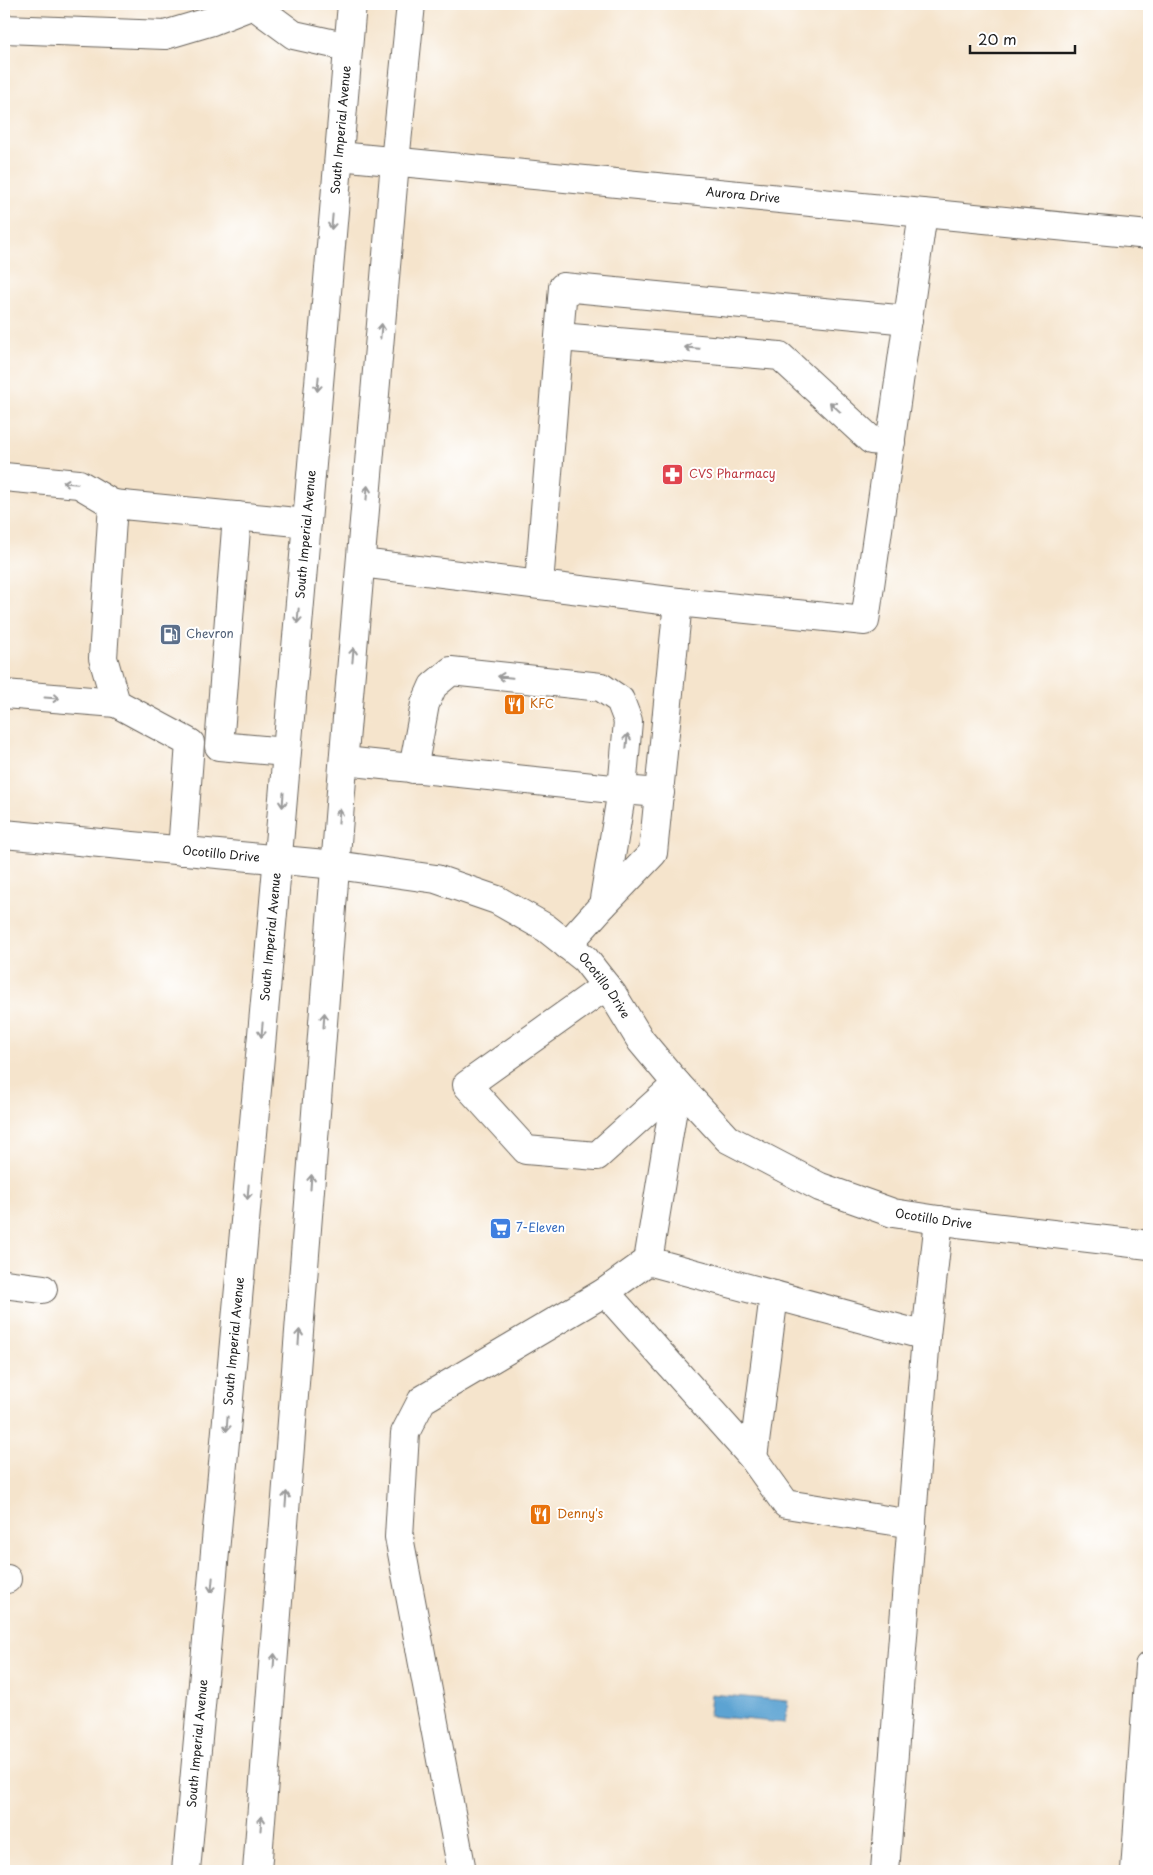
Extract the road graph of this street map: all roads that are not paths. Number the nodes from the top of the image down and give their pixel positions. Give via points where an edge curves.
1 (253, 4) edge
2 (352, 4) edge
3 (411, 4) edge
4 (4, 29) edge
5 (348, 47) junction
6 (339, 156) junction
7 (395, 162) junction
8 (923, 213) junction
9 (1149, 235) edge
10 (908, 320) junction
11 (560, 337) junction
12 (881, 441) junction
13 (4, 477) edge
14 (113, 504) junction
15 (237, 516) junction
16 (306, 523) junction
17 (361, 563) junction
18 (539, 584) junction
19 (678, 602) junction
20 (4, 694) edge
21 (116, 703) junction
22 (190, 743) junction
23 (219, 746) junction
24 (286, 752) junction
25 (344, 761) junction
26 (413, 769) junction
27 (622, 790) junction
28 (660, 793) junction
29 (4, 834) edge
30 (182, 851) junction
31 (278, 860) junction
32 (336, 865) junction
33 (603, 906) junction
34 (567, 945) junction
35 (606, 986) junction
36 (677, 1084) junction
37 (939, 1220) junction
38 (1149, 1245) edge
39 (648, 1261) junction
40 (4, 1284) edge
41 (43, 1289) dead end
42 (605, 1292) junction
43 (774, 1295) junction
44 (926, 1336) junction
45 (753, 1458) junction
46 (912, 1524) junction
47 (1149, 1666) edge
48 (1148, 1705) edge
49 (186, 1871) edge
50 (257, 1871) edge
51 (462, 1871) edge
52 (885, 1871) edge
53 (1135, 1871) edge

1 - 4 main road via 165,35
1 - 5 main road via 294,35
2 - 5 main road, South Imperial Avenue
3 - 7 main road
5 - 6 main road, South Imperial Avenue
6 - 7 main road, Aurora Drive
6 -> 16 main road, South Imperial Avenue
7 - 8 main road, Aurora Drive
17 -> 7 main road
8 - 9 main road, Aurora Drive
8 - 10 main road
10 - 11 main road via 563,287
10 - 12 main road
12 -> 11 main road via 780,356
11 - 18 main road
12 - 19 main road via 865,622
14 -> 13 main road via 79,484
14 - 15 main road
14 - 21 main road via 103,658
15 - 16 main road
15 - 23 main road
16 -> 24 main road, South Imperial Avenue
17 - 18 main road
25 -> 17 main road
18 - 19 main road
19 - 28 main road
20 -> 21 main road
21 - 22 main road
22 - 23 main road
22 - 30 main road
23 - 24 main road
24 -> 31 main road, South Imperial Avenue
25 - 26 main road
32 -> 25 main road
26 - 27 main road
27 -> 26 main road via 628,721 620,700 601,687 451,671 434,686 425,704
27 - 28 main road
27 - 33 main road
28 - 33 main road via 653,853
29 - 30 main road, Ocotillo Drive
30 - 31 main road, Ocotillo Drive
31 - 32 main road, Ocotillo Drive
31 -> 49 main road, South Imperial Avenue
32 - 34 main road, Ocotillo Drive via 436,879 497,900 546,928
50 -> 32 main road
33 - 34 main road
34 - 35 main road, Ocotillo Drive via 584,959
35 - 36 main road, Ocotillo Drive via 640,1041
35 - 36 main road via 467,1085 526,1150 597,1156
36 - 37 main road, Ocotillo Drive via 728,1138 820,1187 893,1213
36 - 39 main road
37 - 38 main road, Ocotillo Drive
37 - 44 main road
39 - 42 main road
39 - 43 main road
40 - 41 main road
42 - 45 main road
42 - 51 main road via 422,1400 405,1433 399,1537
43 - 44 main road
43 - 45 main road
44 - 46 main road
45 - 46 main road via 786,1504
46 - 52 main road
47 - 48 main road
48 - 53 main road

